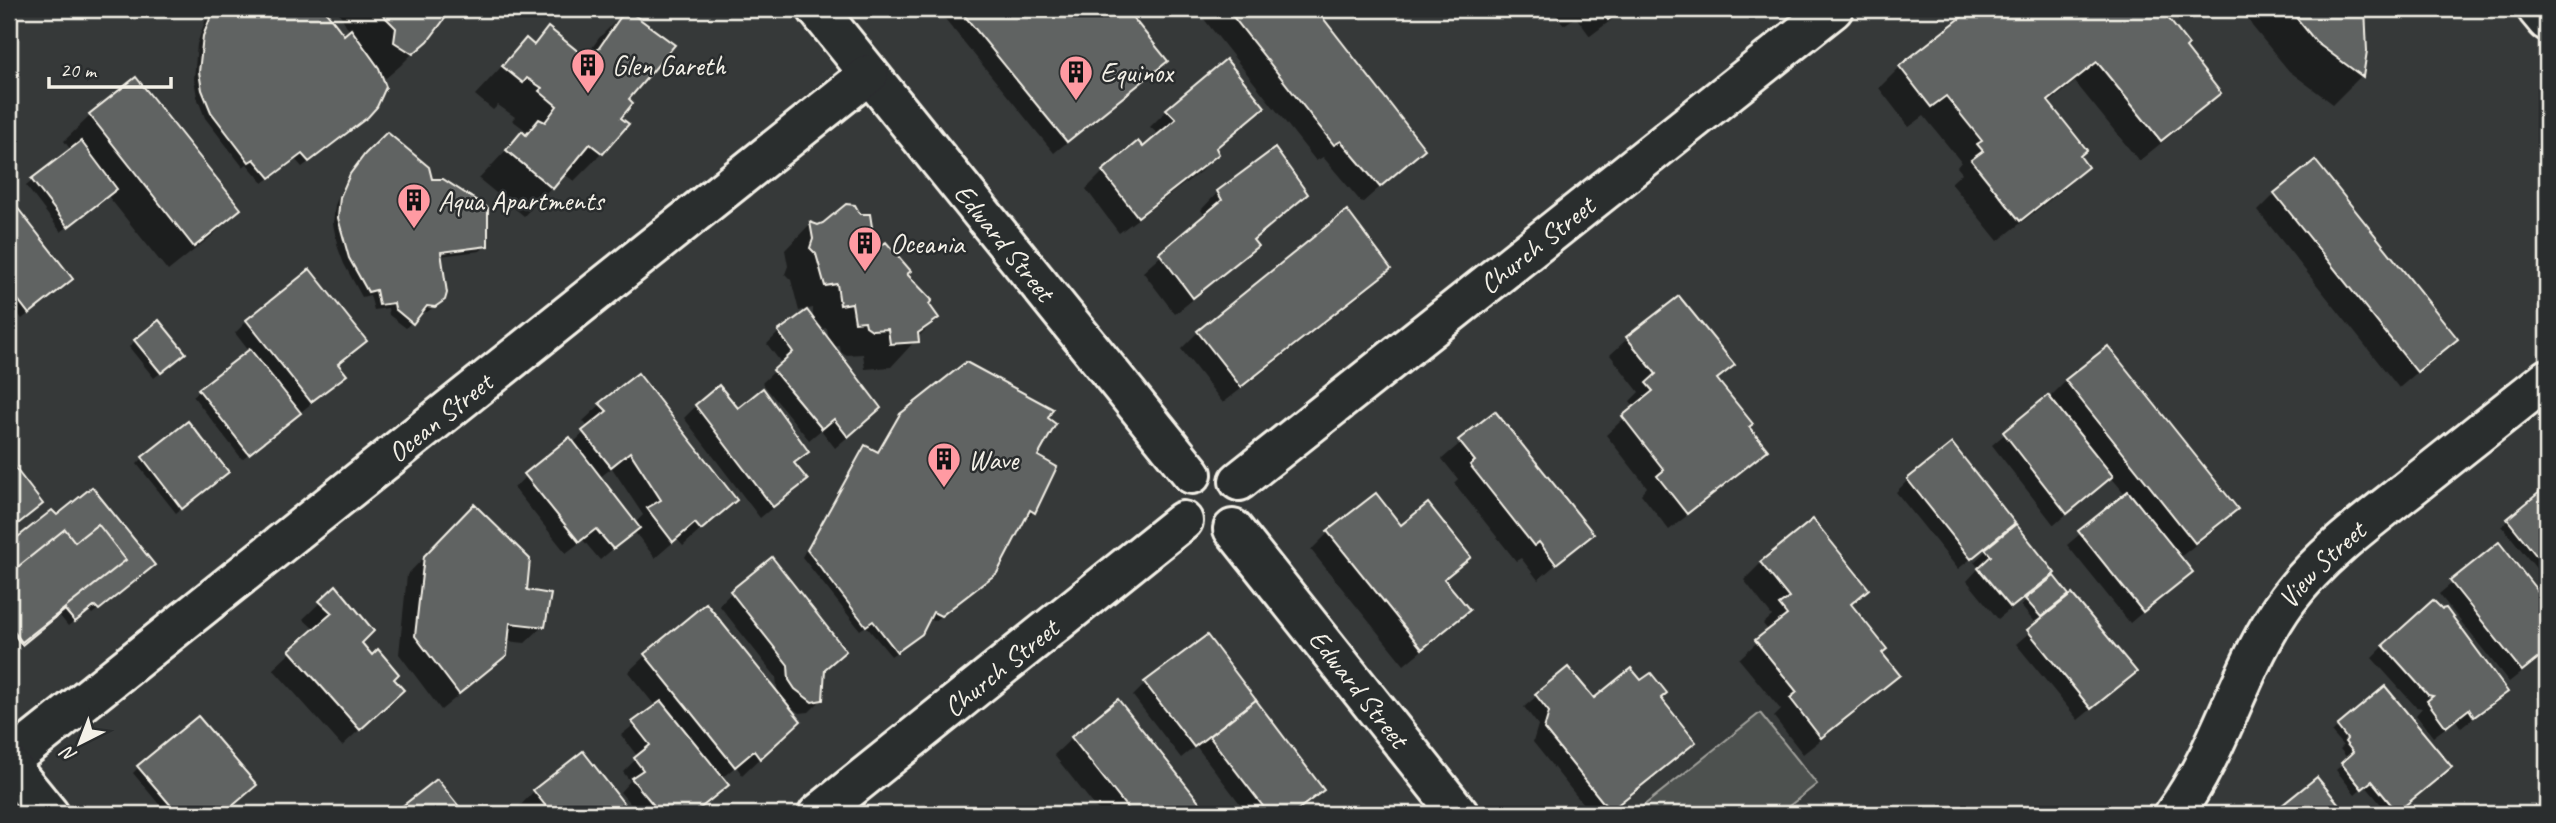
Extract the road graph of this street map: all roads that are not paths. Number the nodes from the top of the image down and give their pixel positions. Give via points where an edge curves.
1 (817, 9) edge
2 (1833, 9) edge
3 (2537, 9) edge
4 (2547, 21) edge
5 (869, 74) junction
6 (2547, 379) edge
7 (1192, 474) junction
8 (1239, 481) junction
9 (1183, 521) junction
10 (1233, 529) junction
11 (9, 763) edge
12 (49, 814) edge
13 (818, 814) edge
14 (1459, 814) edge
15 (2174, 814) edge

1 - 5 street, Edward Street
2 - 8 street, Church Street
3 - 4 street
5 - 7 street, Edward Street
5 - 11 street, Ocean Street
6 - 15 street, View Street via 2379,513 2288,598 2258,649 2194,787
7 - 8 street via 1212,468
7 - 9 street via 1179,491
8 - 10 street via 1246,501 1241,521
9 - 10 street via 1212,536
9 - 13 street, Church Street
10 - 14 street, Edward Street
11 - 12 street

